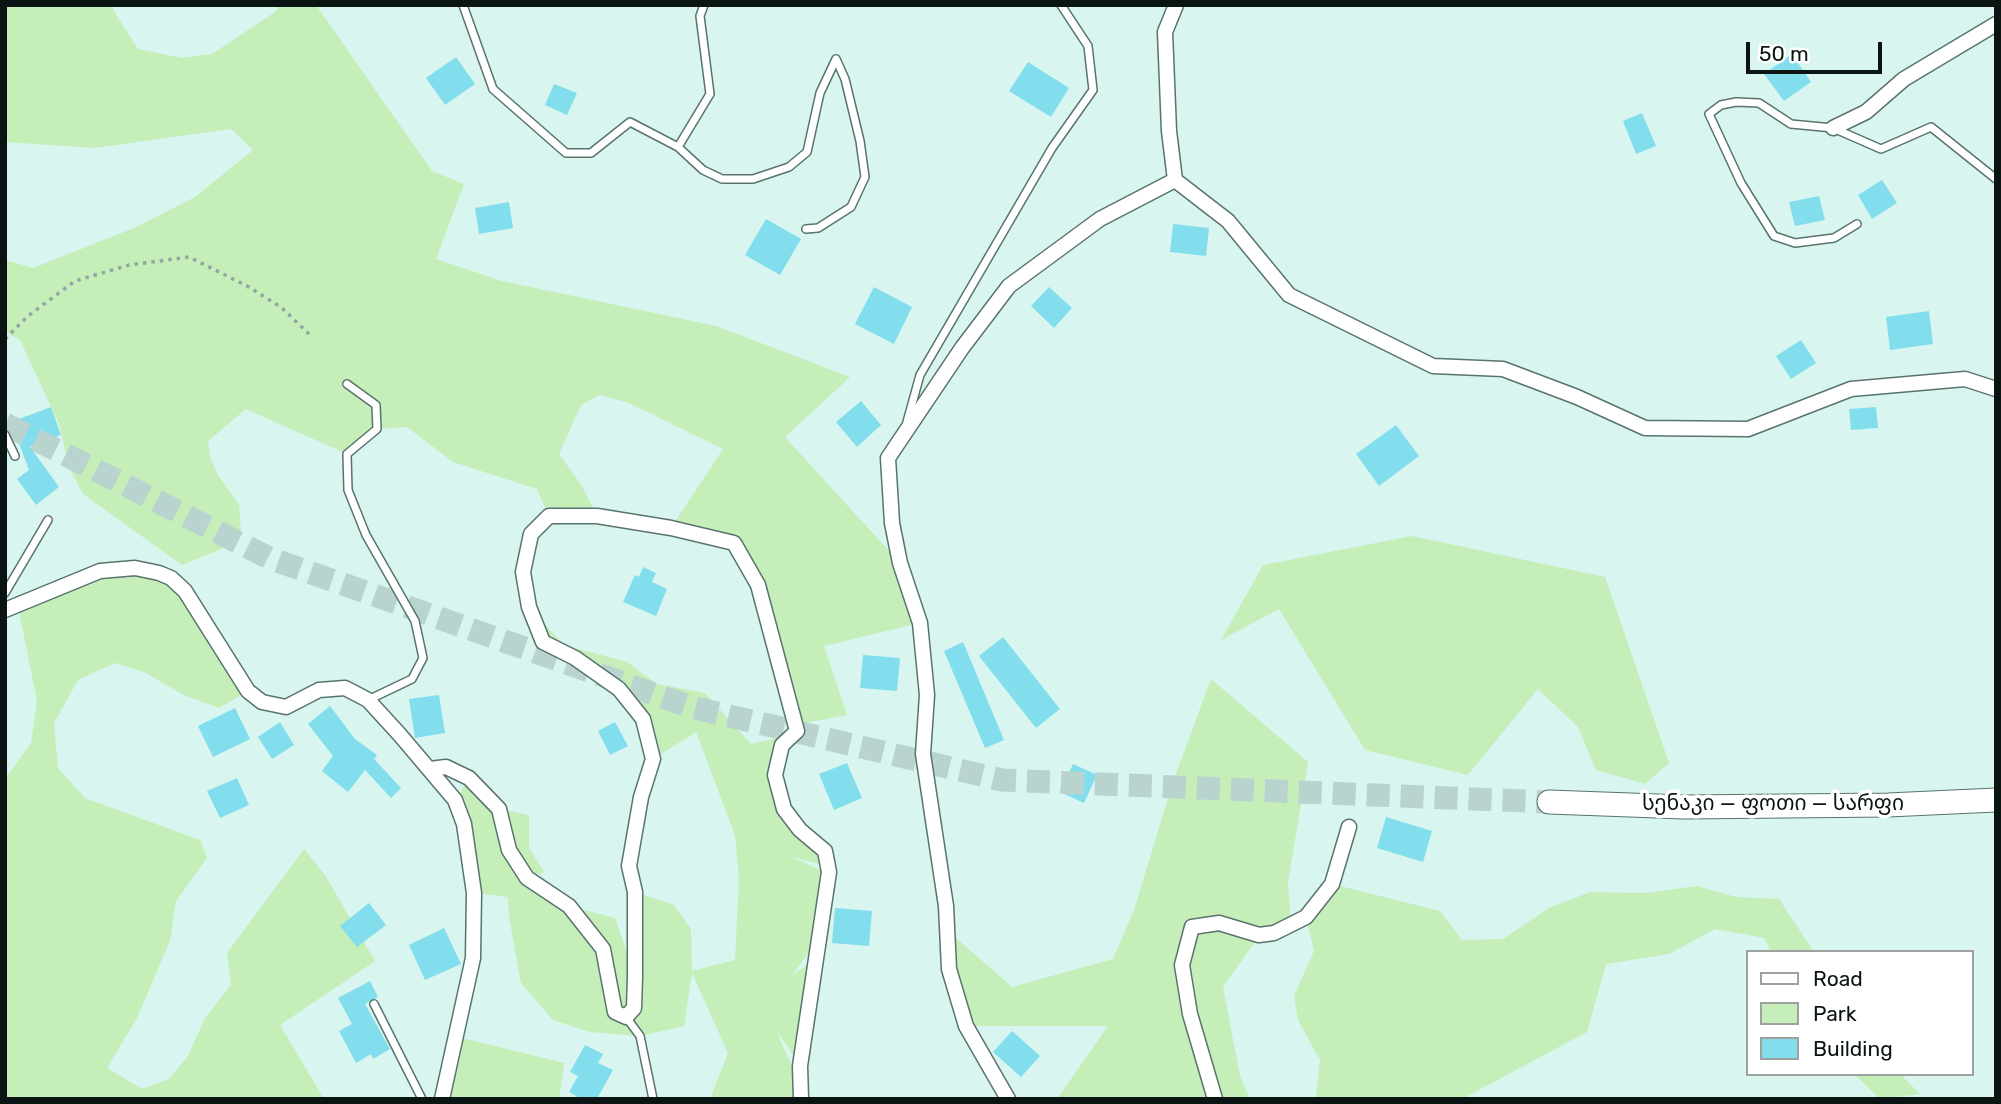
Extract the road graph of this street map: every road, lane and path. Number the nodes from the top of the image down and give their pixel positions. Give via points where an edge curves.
1 (463, 5) edge
2 (704, 5) edge
3 (1061, 5) edge
4 (1176, 5) edge
5 (1996, 24) edge
6 (1833, 128) junction
7 (678, 147) junction
8 (1996, 179) edge
9 (1175, 180) junction
10 (1857, 223) dead end
11 (806, 229) dead end
12 (309, 334) dead end
13 (5, 340) edge
14 (347, 384) dead end
15 (1996, 389) edge
16 (904, 433) junction
17 (5, 435) edge
18 (15, 456) dead end
19 (48, 520) dead end
20 (5, 593) edge
21 (5, 610) edge
22 (368, 699) junction
23 (430, 769) junction
24 (1996, 800) edge
25 (1549, 802) tunnel mouth
26 (1349, 827) dead end
27 (374, 1004) dead end
28 (626, 1017) junction
29 (422, 1099) edge
30 (442, 1099) edge
31 (653, 1099) edge
32 (801, 1099) edge
33 (1008, 1099) edge
34 (1215, 1099) edge

1 - 7 lane via 493,89 566,153 591,153 630,122
2 - 7 lane via 700,16 709,94
3 - 16 lane via 1088,46 1093,90 1052,148 920,375
4 - 9 street via 1165,32
5 - 6 street via 1904,79 1866,112
6 - 8 lane via 1881,149 1931,127
6 - 10 lane via 1791,124 1759,103 1728,103 1709,114 1741,183 1774,236 1795,243 1834,238
7 - 11 lane via 703,170 722,179 753,179 789,167 807,152 820,93 835,58 845,79 865,177 851,207 818,228
9 - 15 street via 1228,221 1289,295 1433,366 1503,369 1645,428 1748,429 1852,389 1965,379
9 - 16 street via 1100,219 1009,286
12 - 13 path via 270,300 189,257 129,265 75,281 28,316
14 - 22 lane via 376,405 377,429 347,453 348,490 366,535 415,621 423,658 412,679
16 - 33 street via 888,458 892,523 920,623 928,695 923,754 946,906 949,969 966,1026
17 - 18 lane
19 - 20 lane
21 - 22 street via 100,571 135,568 159,573 185,591 248,691 262,702 286,707 319,690 345,688
22 - 23 street
23 - 28 street via 446,767 469,778 499,809 509,850 527,878 569,906 603,949 615,1012
23 - 30 street via 455,800 464,824 474,893 473,958
24 - 25 highway, სენაკი — ფოთი — სარფი via 1684,807
26 - 34 street via 1332,884 1306,917 1259,935 1219,923 1192,927 1182,965 1190,1014
27 - 29 lane
28 - 31 lane via 640,1036
28 - 32 street via 634,1008 635,977 635,892 629,866 641,797 653,760 643,719 619,689 542,642 523,572 531,534 549,516 597,516 734,543 758,585 797,731 782,745 775,775 785,809 800,830 825,851 829,872 800,1066

